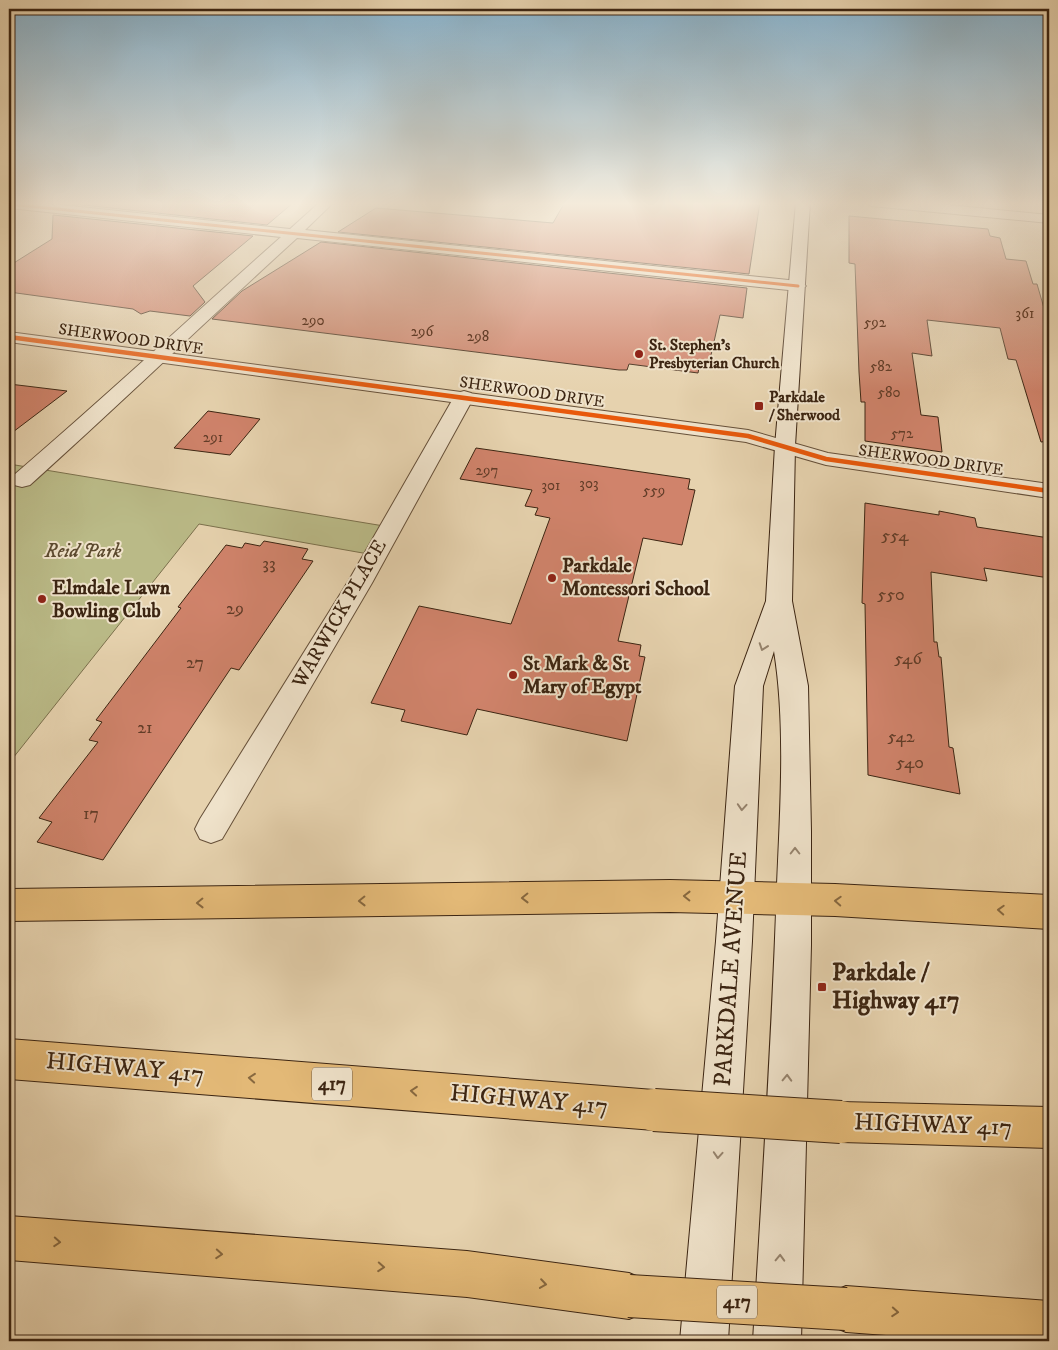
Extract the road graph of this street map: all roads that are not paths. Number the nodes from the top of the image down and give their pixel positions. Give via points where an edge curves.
1 (259, 265) edge
2 (598, 265) edge
3 (799, 265) edge
4 (798, 286) junction
5 (9, 337) edge
6 (157, 357) junction
7 (464, 396) junction
8 (785, 446) junction
9 (22, 480) dead end
10 (1049, 491) edge
11 (779, 601) junction
12 (211, 829) dead end
13 (736, 897) junction
14 (794, 900) junction
15 (9, 905) edge
16 (1049, 912) edge
17 (9, 1059) edge
18 (1049, 1128) edge
19 (9, 1238) edge
20 (1049, 1324) edge
21 (704, 1341) edge
22 (777, 1341) edge

1 - 6 street
2 - 4 street
3 - 4 street, PARKDALE AVENUE
4 - 8 street, PARKDALE AVENUE
5 - 6 street, SHERWOOD DRIVE
6 - 7 street, SHERWOOD DRIVE
6 - 9 street
7 - 8 street, SHERWOOD DRIVE via 748,436
7 - 12 street, WARWICK PLACE via 360,583
8 - 10 street, SHERWOOD DRIVE via 826,459
8 - 11 street, PARKDALE AVENUE
11 -> 13 street, PARKDALE AVENUE via 749,686
14 -> 11 street, PARKDALE AVENUE via 794,686
13 - 14 highway
13 -> 15 highway
13 -> 21 street, PARKDALE AVENUE
16 -> 14 highway
22 -> 14 street, PARKDALE AVENUE
18 -> 17 highway, HIGHWAY 417 / 417, bridge via 841,1122 654,1110
19 -> 20 highway, 417, bridge via 467,1274 629,1296

